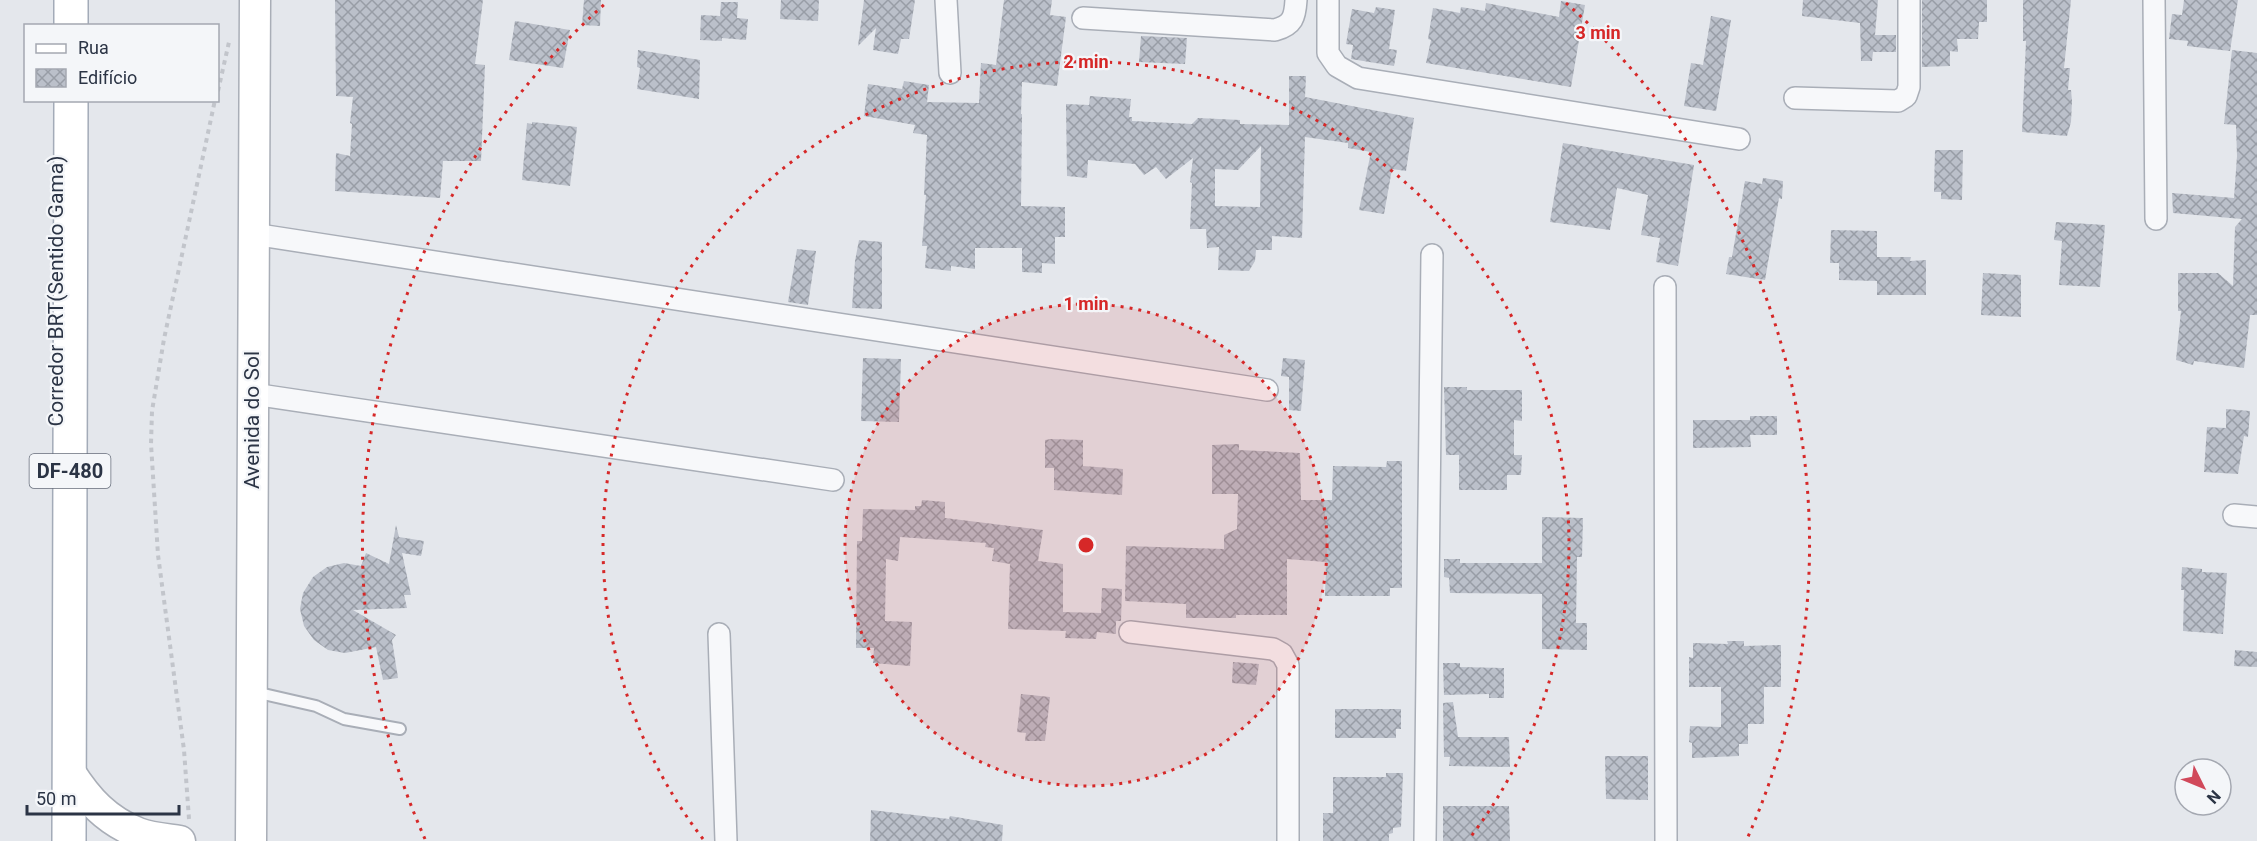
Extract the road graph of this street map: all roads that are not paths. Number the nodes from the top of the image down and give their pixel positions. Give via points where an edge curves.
1 (71, 0) edge
2 (255, 0) edge
3 (946, 0) edge
4 (1296, 0) edge
5 (1328, 0) edge
6 (1909, 0) edge
7 (2154, 0) edge
8 (1083, 18) dead end
9 (71, 24) edge
10 (950, 73) dead end
11 (1795, 98) dead end
12 (70, 102) edge
13 (1740, 139) dead end
14 (2156, 219) dead end
15 (253, 234) junction
16 (1432, 255) dead end
17 (1665, 287) dead end
18 (1267, 390) dead end
19 (252, 394) junction
20 (833, 480) dead end
21 (2234, 515) dead end
22 (2257, 517) edge
23 (1130, 632) dead end
24 (719, 634) dead end
25 (252, 691) junction
26 (400, 729) dead end
27 (70, 772) junction
28 (185, 835) edge
29 (126, 837) edge
30 (69, 841) edge
31 (251, 841) edge
32 (726, 841) edge
33 (1288, 841) edge
34 (1425, 841) edge
35 (1666, 841) edge

1 - 9 main road
2 - 15 street, Avenida do Sol
3 - 10 street
4 - 8 street via 1293,20 1275,30
5 - 13 street via 1328,53 1337,66 1358,78
6 - 11 street via 1906,96 1898,102
7 - 14 street
12 - 27 main road, DF-480
15 - 18 street
15 - 19 street, Avenida do Sol
16 - 34 street
17 - 35 street
19 - 20 street
19 - 25 street, Avenida do Sol
21 - 22 street
23 - 33 street via 1273,649 1282,654 1288,664
24 - 32 street
25 - 26 lane via 316,706 344,718
25 - 31 street, Avenida do Sol
27 - 29 street via 86,797
27 - 30 main road, DF-480
28 - 29 street

